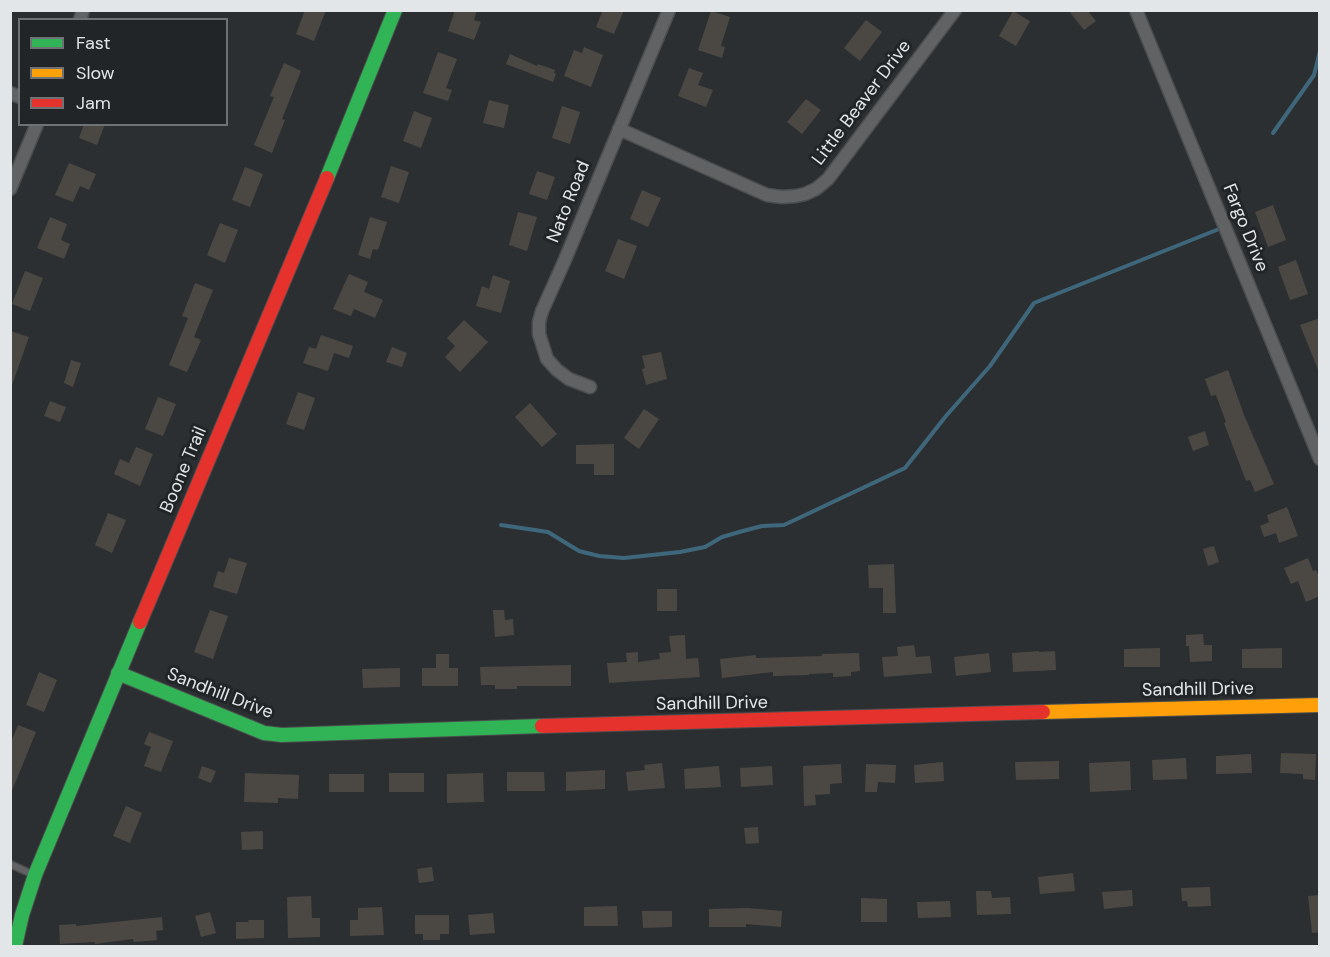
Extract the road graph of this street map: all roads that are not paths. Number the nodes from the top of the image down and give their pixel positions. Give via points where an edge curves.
1 (395, 10) edge
2 (669, 10) edge
3 (955, 10) edge
4 (1136, 10) edge
5 (36, 126) edge
6 (618, 129) junction
7 (10, 189) edge
8 (590, 387) dead end
9 (1320, 459) edge
10 (118, 673) junction
11 (1320, 705) edge
12 (10, 864) edge
13 (35, 875) junction
14 (15, 946) edge

1 - 10 street, Boone Trail
2 - 6 street, Nato Road
3 - 6 street, Little Beaver Drive via 828,179 805,194 767,195
4 - 9 street, Fargo Drive
5 - 7 street
6 - 8 street, Nato Road via 539,322 547,359 569,379
10 - 11 street, Sandhill Drive via 248,728 282,735
10 - 13 street, Boone Trail
12 - 13 lane
13 - 14 street, Boone Trail

